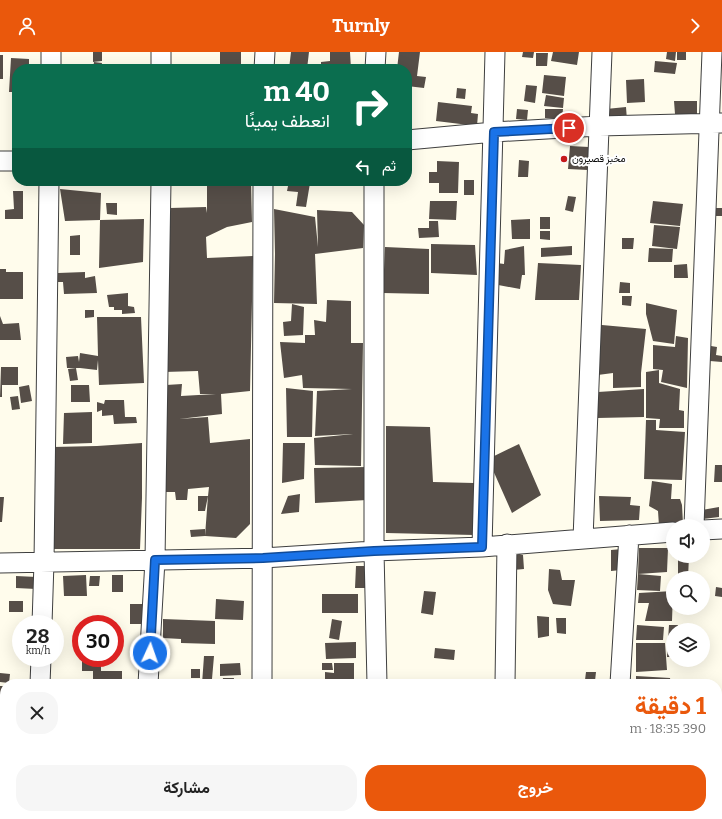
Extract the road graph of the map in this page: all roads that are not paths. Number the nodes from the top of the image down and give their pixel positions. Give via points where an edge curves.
1 (51, 52) edge
2 (161, 52) edge
3 (264, 52) edge
4 (376, 52) edge
5 (496, 52) edge
6 (602, 52) edge
7 (712, 52) edge
8 (51, 64) edge
9 (161, 64) edge
10 (264, 64) edge
11 (375, 64) edge
12 (716, 124) edge
13 (599, 126) junction
14 (494, 132) junction
15 (412, 140) edge
16 (0, 161) edge
17 (12, 161) edge
18 (49, 186) edge
19 (161, 186) edge
20 (263, 186) edge
21 (374, 186) edge
22 (694, 519) edge
23 (722, 529) edge
24 (710, 530) edge
25 (666, 532) edge
26 (629, 535) junction
27 (583, 539) junction
28 (507, 544) junction
29 (482, 547) junction
30 (374, 551) junction
31 (263, 558) junction
32 (155, 560) junction
33 (44, 562) junction
34 (0, 563) edge
35 (42, 615) edge
36 (41, 667) edge
37 (40, 679) edge
38 (148, 679) edge
39 (262, 679) edge
40 (376, 679) edge
41 (505, 679) edge
42 (620, 679) edge

1 - 8 street
2 - 9 street
3 - 10 street
4 - 11 street
5 - 14 street
6 - 13 street
7 - 12 street
12 - 13 street
12 - 22 street
13 - 14 street
13 - 27 street
14 - 15 street
14 - 29 street
16 - 17 street
18 - 33 street
19 - 32 street
20 - 31 street
21 - 30 street
23 - 24 street
25 - 26 street
26 - 27 street
26 - 42 street
27 - 28 street
28 - 29 street
28 - 41 street
29 - 30 street
30 - 31 street
30 - 40 street
31 - 32 street
31 - 39 street
32 - 33 street
32 - 38 street
33 - 34 street
33 - 35 street
36 - 37 street

